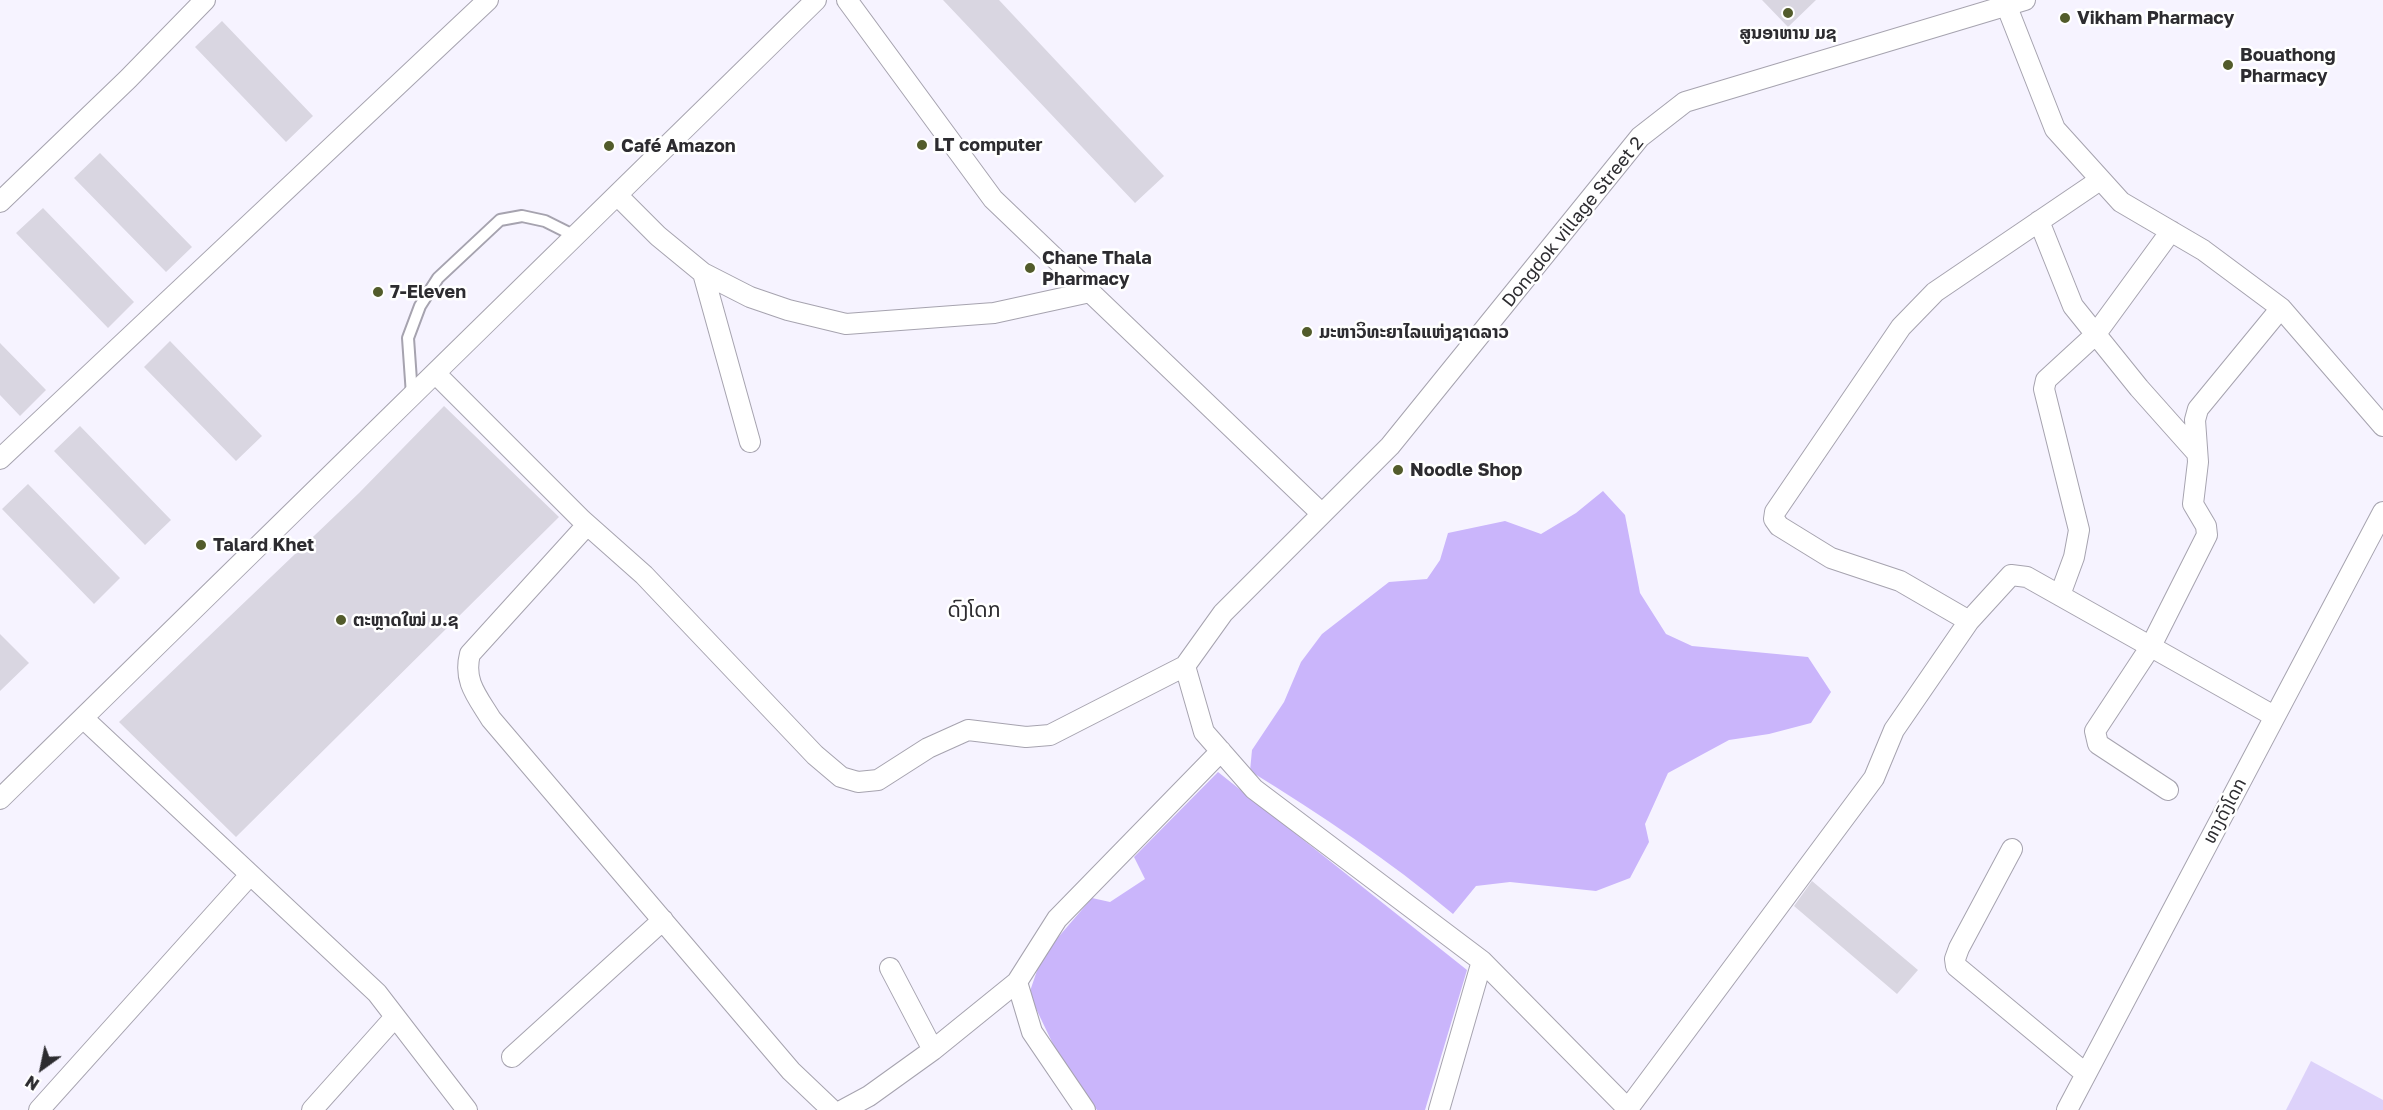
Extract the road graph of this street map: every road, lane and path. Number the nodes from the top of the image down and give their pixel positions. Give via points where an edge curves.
1 (206, 0) edge
2 (488, 0) edge
3 (816, 0) edge
4 (847, 0) edge
5 (2016, 3) edge
6 (2100, 180) junction
7 (617, 195) junction
8 (0, 202) edge
9 (2039, 221) junction
10 (2171, 231) junction
11 (575, 236) junction
12 (703, 273) junction
13 (1090, 292) junction
14 (2281, 308) junction
15 (2095, 335) junction
16 (435, 373) junction
17 (412, 395) junction
18 (2383, 426) edge
19 (750, 442) dead end
20 (2196, 452) junction
21 (0, 459) edge
22 (2383, 512) edge
23 (1321, 513) junction
24 (587, 525) junction
25 (2060, 595) junction
26 (1969, 621) junction
27 (2151, 646) junction
28 (1185, 666) junction
29 (2274, 716) junction
30 (83, 718) junction
31 (1221, 751) junction
32 (2168, 790) dead end
33 (0, 799) edge
34 (2012, 849) dead end
35 (250, 875) junction
36 (663, 920) junction
37 (1482, 961) junction
38 (890, 969) dead end
39 (1017, 982) junction
40 (395, 1017) junction
41 (933, 1050) junction
42 (512, 1057) dead end
43 (2086, 1074) junction
44 (39, 1110) edge
45 (312, 1110) edge
46 (467, 1110) edge
47 (832, 1110) edge
48 (843, 1110) edge
49 (1084, 1110) edge
50 (1439, 1110) edge
51 (1628, 1110) edge
52 (2067, 1110) edge

1 - 8 street
2 - 21 street
3 - 7 street
4 - 13 street via 993,199
5 - 6 street via 2055,129
5 - 23 street, Dongdok village Street 2 via 1685,102 1640,137 1390,446
6 - 9 street
6 - 10 street via 2121,202
7 - 11 street
7 - 12 street
9 - 15 street via 2064,290
9 - 26 street via 1935,292 1901,327 1775,512 1779,526 1831,558 1900,581
10 - 14 street
10 - 15 street
11 - 16 street
11 - 17 lane via 545,221 522,216 500,220 438,278 420,306 408,338
12 - 13 street via 759,300 846,324 994,313
12 - 19 street
13 - 23 street
14 - 18 street
14 - 20 street via 2198,409
15 - 20 street
15 - 25 street via 2051,375 2044,389 2079,530
16 - 17 street
16 - 24 street
17 - 30 street
20 - 27 street via 2193,504 2206,525 2207,535
22 - 29 street, ທາງດົງໂດກ
23 - 28 street, Dongdok village Street 2 via 1222,613
24 - 28 street via 644,575 815,755 841,777 858,782 878,780 928,748 968,730 1026,737 1050,735
24 - 36 street via 470,654 466,669 469,683 491,719
25 - 26 street via 2027,577 2011,575
25 - 27 street
26 - 51 street via 1894,730 1874,778
27 - 29 street
27 - 32 street via 2095,731 2098,744
28 - 31 street via 1204,732
29 - 43 street, ທາງດົງໂດກ
30 - 33 street
30 - 35 street
31 - 37 street via 1254,789
31 - 39 street via 1058,919
34 - 43 street via 1959,948 1954,959 1956,966
35 - 40 street via 377,993
35 - 44 street
36 - 42 street
36 - 47 street via 791,1071
37 - 50 street
37 - 51 street
38 - 41 street
39 - 41 street
39 - 49 street via 1032,1032
40 - 45 street
40 - 46 street
41 - 48 street
43 - 52 street, ທາງດົງໂດກ

